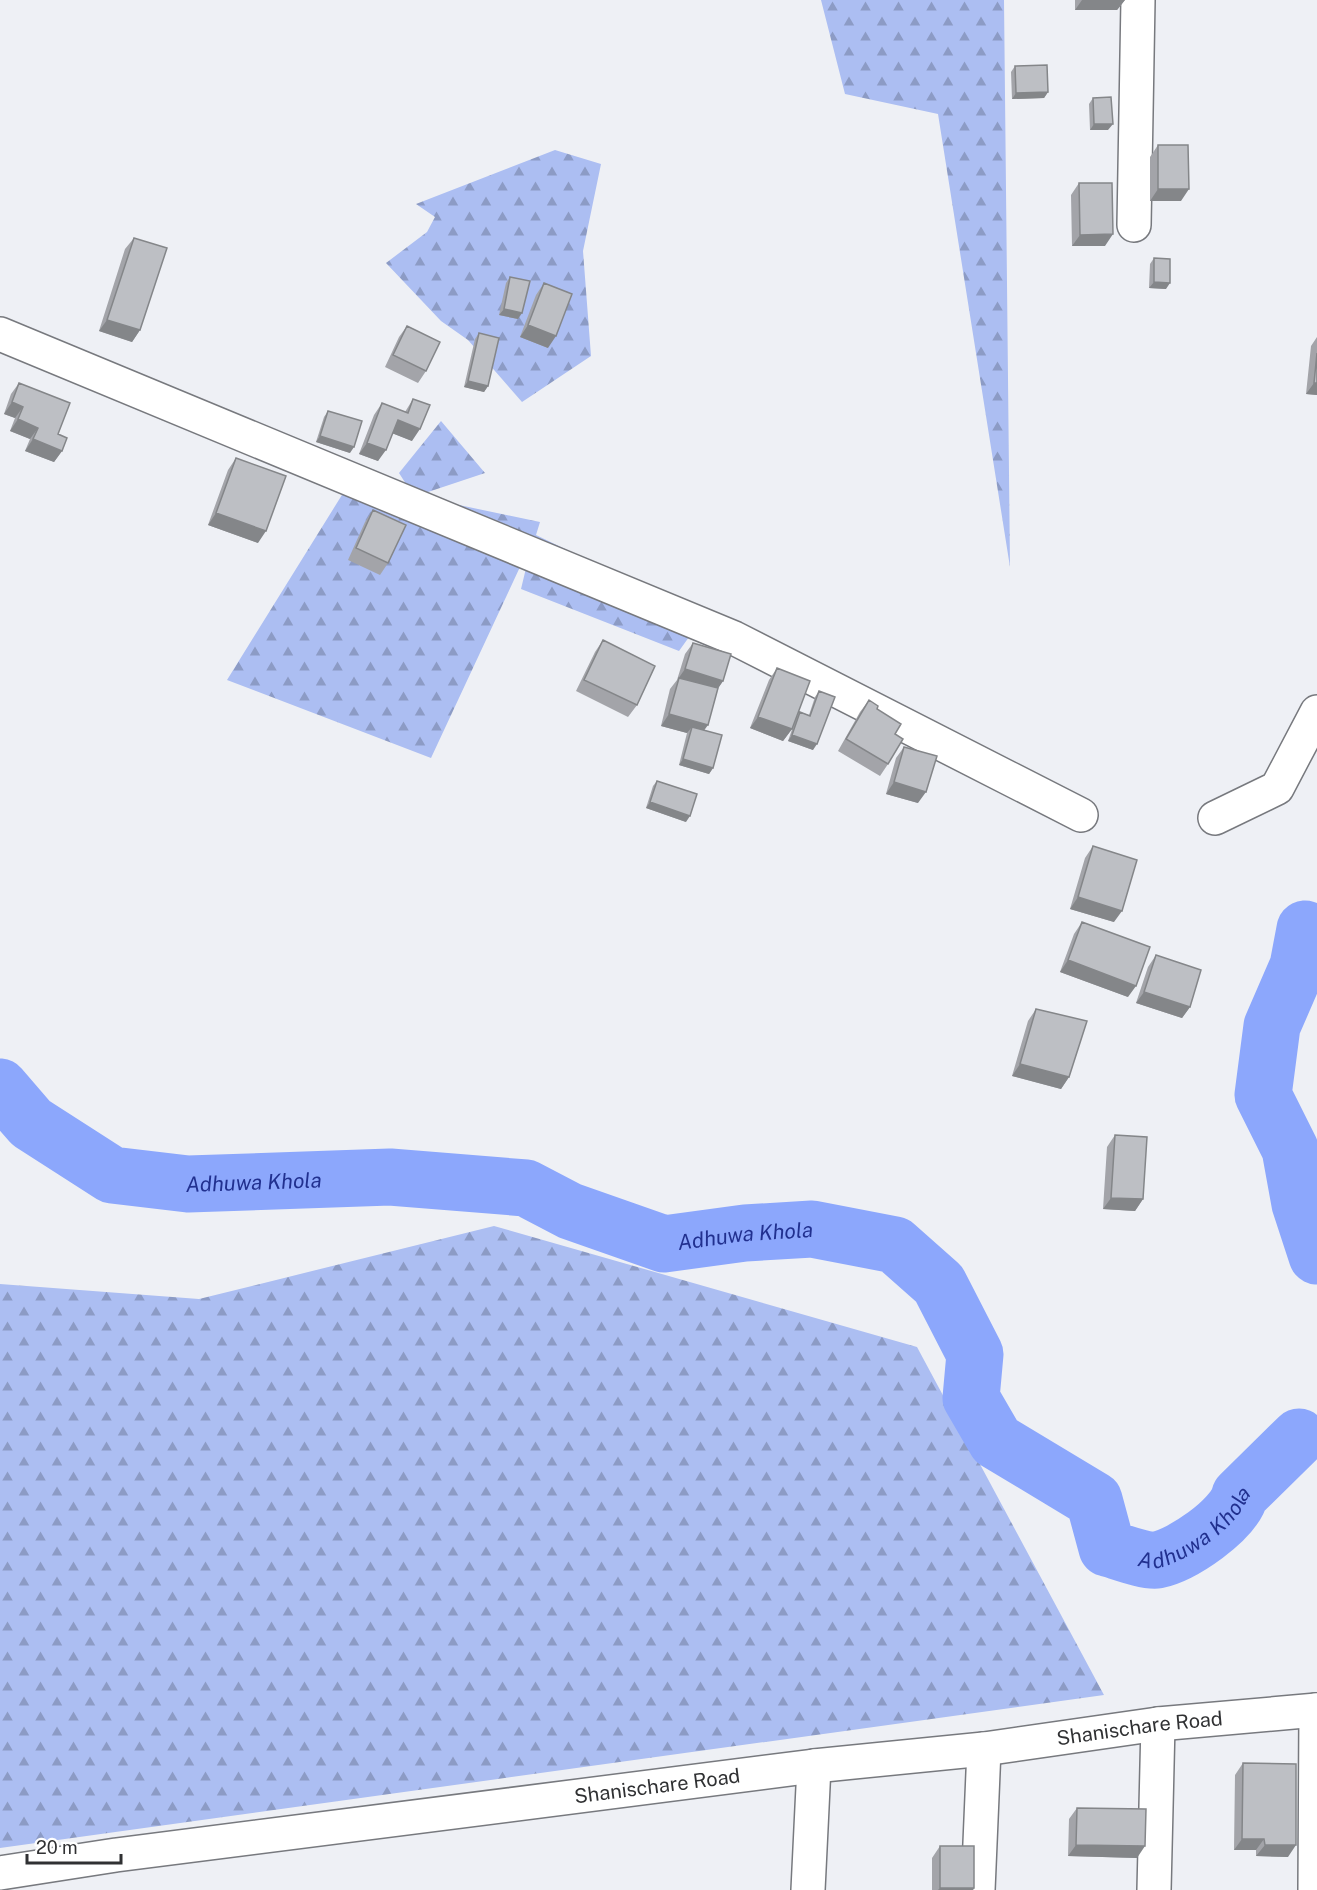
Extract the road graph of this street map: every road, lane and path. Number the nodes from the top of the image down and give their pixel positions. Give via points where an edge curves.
1 (1138, 0) edge
2 (1134, 225) dead end
3 (0, 334) edge
4 (1317, 712) edge
5 (1081, 815) dead end
6 (1215, 818) dead end
7 (1316, 1710) edge
8 (1158, 1724) junction
9 (984, 1749) junction
10 (814, 1766) junction
11 (0, 1873) edge
12 (808, 1890) edge
13 (978, 1890) edge
14 (1154, 1890) edge
15 (1315, 1890) edge

1 - 2 street
3 - 5 street via 734,638
4 - 6 street via 1277,788
7 - 8 street, Shanischare Road
7 - 15 street
8 - 9 street, Shanischare Road
8 - 14 street
9 - 10 street, Shanischare Road
9 - 13 street
10 - 11 street, Shanischare Road
10 - 12 street

